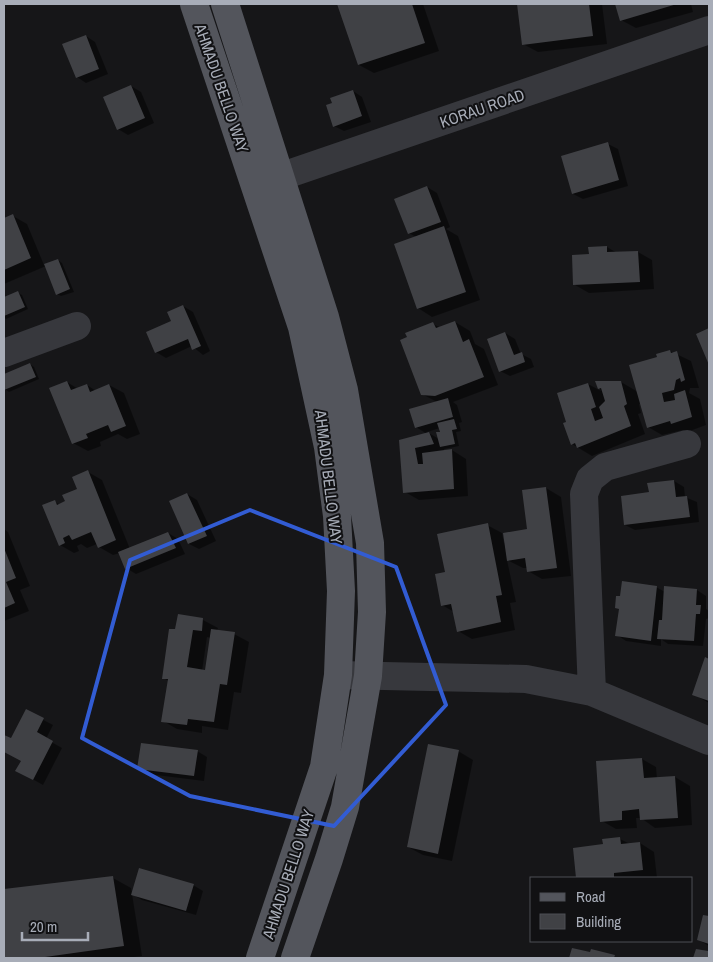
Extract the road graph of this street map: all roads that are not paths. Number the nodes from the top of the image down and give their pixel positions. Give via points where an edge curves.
1 (194, 4) edge
2 (225, 4) edge
3 (709, 30) edge
4 (268, 181) junction
5 (77, 326) dead end
6 (4, 354) edge
7 (686, 444) dead end
8 (338, 675) junction
9 (368, 676) junction
10 (592, 692) junction
11 (709, 741) edge
12 (260, 958) edge
13 (295, 958) edge

1 - 4 main road, AHMADU BELLO WAY
2 - 4 main road, AHMADU BELLO WAY
3 - 4 street, KORAU ROAD
4 - 8 main road, AHMADU BELLO WAY via 328,447 337,516 341,591
4 - 9 main road, AHMADU BELLO WAY via 325,317 344,390 370,543 372,612
5 - 6 street
7 - 10 street via 605,467 590,478 584,494
8 - 9 street
8 - 12 main road, AHMADU BELLO WAY via 324,767
9 - 10 street via 526,679
9 - 13 main road, AHMADU BELLO WAY via 345,806
10 - 11 street

